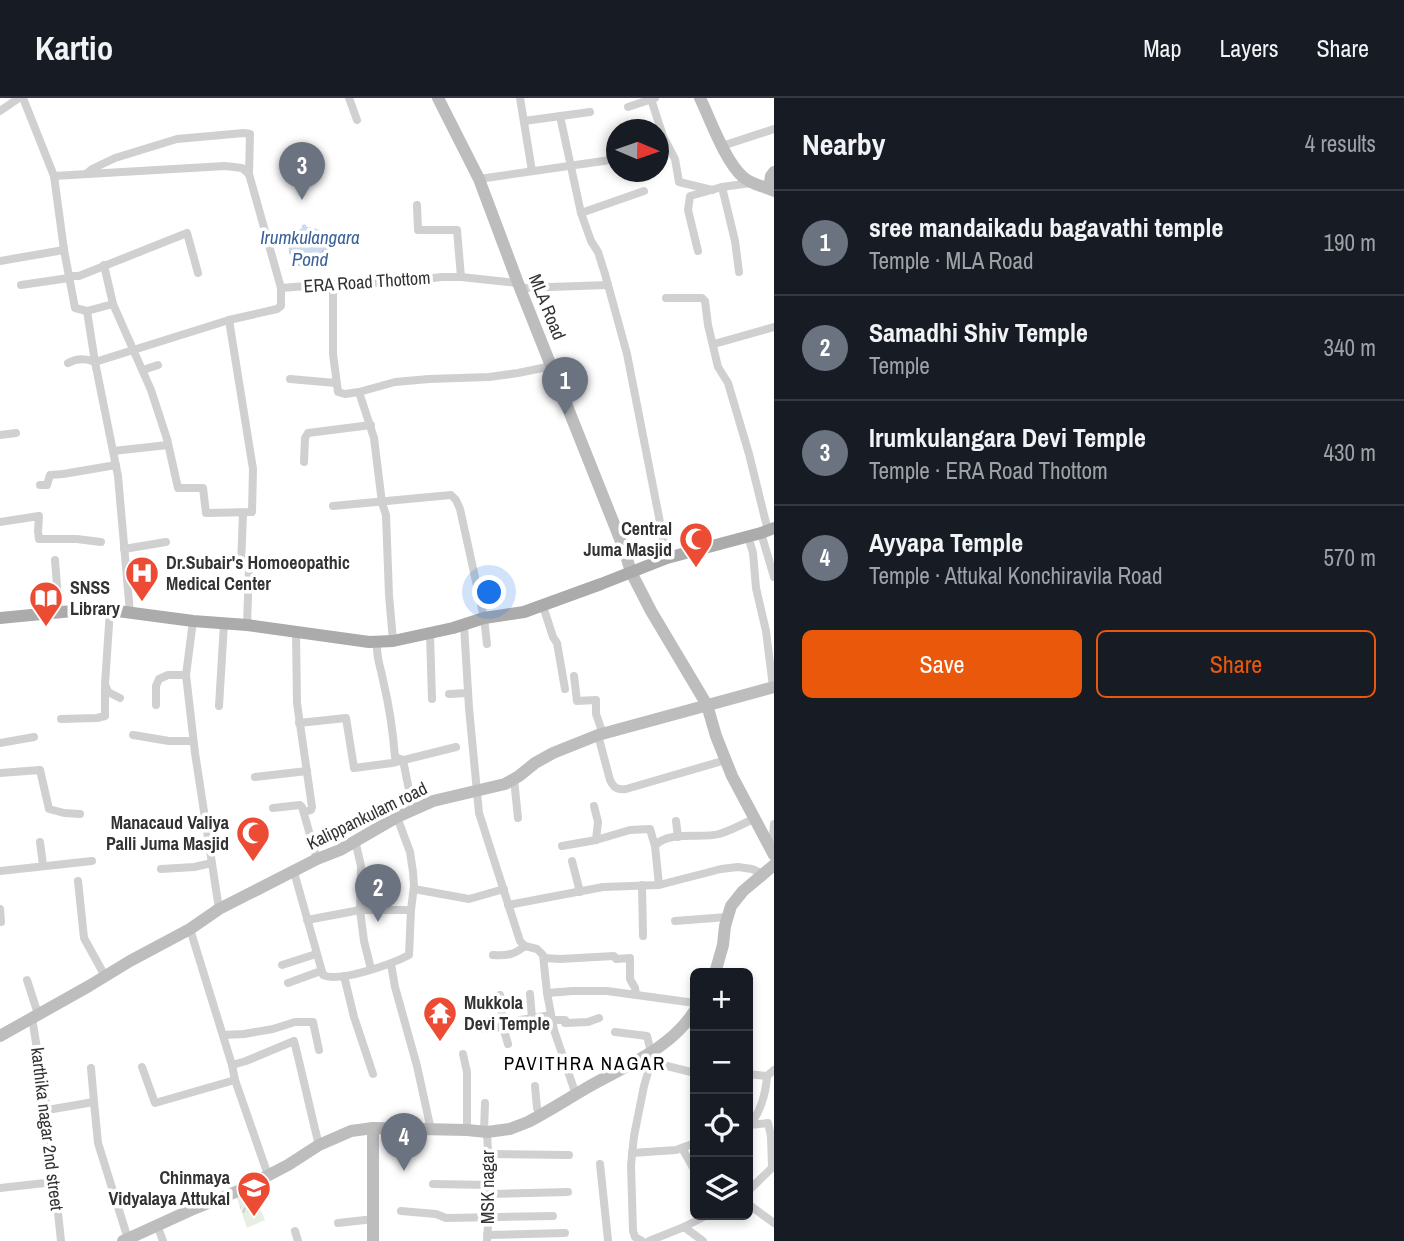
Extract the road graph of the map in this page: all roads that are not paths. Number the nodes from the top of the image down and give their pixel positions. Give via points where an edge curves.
1 (21, 98) edge
2 (349, 98) edge
3 (438, 98) edge
4 (520, 98) edge
5 (700, 98) edge
6 (653, 99) edge
7 (628, 107) dead end
8 (0, 110) edge
9 (590, 112) dead end
10 (559, 116) junction
11 (357, 120) dead end
12 (524, 121) junction
13 (774, 129) edge
14 (722, 146) junction
15 (606, 161) edge
16 (570, 166) junction
17 (532, 171) junction
18 (774, 172) edge
19 (86, 174) junction
20 (249, 174) junction
21 (54, 176) junction
22 (479, 179) junction
23 (751, 183) junction
24 (722, 187) junction
25 (712, 190) junction
26 (771, 190) edge
27 (644, 191) dead end
28 (417, 205) dead end
29 (581, 213) junction
30 (64, 250) junction
31 (698, 251) dead end
32 (0, 261) edge
33 (104, 265) junction
34 (739, 272) dead end
35 (198, 274) dead end
36 (69, 277) junction
37 (461, 277) junction
38 (333, 284) junction
39 (21, 285) dead end
40 (608, 285) junction
41 (519, 286) junction
42 (281, 288) junction
43 (666, 298) dead end
44 (113, 304) junction
45 (87, 311) junction
46 (229, 320) junction
47 (774, 327) edge
48 (714, 344) junction
49 (133, 350) junction
50 (94, 362) junction
51 (68, 363) dead end
52 (158, 365) dead end
53 (552, 366) junction
54 (143, 370) junction
55 (290, 379) dead end
56 (336, 383) junction
57 (359, 392) junction
58 (371, 425) junction
59 (16, 433) dead end
60 (0, 435) edge
61 (168, 445) junction
62 (113, 451) junction
63 (304, 462) dead end
64 (116, 465) junction
65 (40, 485) dead end
66 (382, 503) junction
67 (333, 506) dead end
68 (243, 513) junction
69 (0, 522) edge
70 (763, 532) edge
71 (101, 542) dead end
72 (166, 542) dead end
73 (124, 549) junction
74 (667, 558) junction
75 (55, 560) dead end
76 (631, 572) junction
77 (774, 577) edge
78 (543, 606) junction
79 (110, 610) junction
80 (58, 612) junction
81 (130, 613) junction
82 (0, 618) edge
83 (484, 618) junction
84 (192, 621) junction
85 (224, 624) junction
86 (247, 625) junction
87 (464, 625) junction
88 (296, 633) junction
89 (430, 633) junction
90 (393, 641) junction
91 (377, 642) junction
92 (487, 644) dead end
93 (771, 645) edge
94 (186, 675) junction
95 (574, 676) dead end
96 (774, 687) edge
97 (105, 688) junction
98 (565, 689) dead end
99 (468, 693) junction
100 (449, 694) dead end
101 (120, 698) dead end
102 (432, 699) dead end
103 (156, 705) dead end
104 (707, 705) junction
105 (219, 706) dead end
106 (61, 719) dead end
107 (299, 723) junction
108 (601, 734) junction
109 (133, 735) dead end
110 (34, 737) dead end
111 (193, 741) junction
112 (0, 743) edge
113 (456, 747) dead end
114 (403, 760) junction
115 (726, 760) junction
116 (307, 771) junction
117 (0, 773) edge
118 (255, 777) dead end
119 (514, 779) junction
120 (476, 790) junction
121 (594, 806) dead end
122 (272, 808) dead end
123 (413, 810) junction
124 (304, 812) junction
125 (80, 814) dead end
126 (397, 817) junction
127 (518, 818) dead end
128 (755, 818) junction
129 (676, 821) dead end
130 (774, 824) edge
131 (678, 837) junction
132 (355, 840) junction
133 (596, 840) junction
134 (40, 842) dead end
135 (562, 846) dead end
136 (655, 846) junction
137 (773, 852) edge
138 (317, 859) junction
139 (92, 861) dead end
140 (572, 861) dead end
141 (212, 863) junction
142 (43, 865) junction
143 (774, 865) edge
144 (162, 869) dead end
145 (0, 871) edge
146 (294, 872) junction
147 (763, 874) junction
148 (78, 881) dead end
149 (642, 885) junction
150 (659, 885) junction
151 (414, 889) junction
152 (504, 889) junction
153 (580, 892) junction
154 (508, 905) junction
155 (0, 909) edge
156 (219, 909) junction
157 (360, 910) junction
158 (411, 910) junction
159 (727, 917) junction
160 (307, 920) junction
161 (675, 921) dead end
162 (1, 922) edge
163 (190, 929) junction
164 (643, 936) dead end
165 (524, 947) junction
166 (316, 954) junction
167 (493, 954) dead end
168 (544, 958) junction
169 (391, 964) junction
170 (282, 965) dead end
171 (716, 968) edge
172 (371, 969) junction
173 (321, 971) junction
174 (344, 975) junction
175 (106, 976) junction
176 (27, 980) dead end
177 (288, 983) dead end
178 (547, 993) junction
179 (530, 994) dead end
180 (500, 995) dead end
181 (636, 995) junction
182 (690, 1002) edge
183 (501, 1006) junction
184 (475, 1007) dead end
185 (35, 1016) junction
186 (552, 1017) junction
187 (532, 1018) junction
188 (599, 1018) dead end
189 (690, 1018) edge
190 (295, 1022) junction
191 (503, 1027) junction
192 (479, 1029) dead end
193 (615, 1032) dead end
194 (223, 1035) junction
195 (0, 1036) edge
196 (294, 1041) junction
197 (508, 1044) dead end
198 (319, 1050) dead end
199 (463, 1054) dead end
200 (651, 1057) junction
201 (232, 1065) junction
202 (142, 1067) dead end
203 (91, 1068) dead end
204 (690, 1071) edge
205 (771, 1073) edge
206 (373, 1074) dead end
207 (753, 1074) edge
208 (235, 1080) junction
209 (535, 1086) dead end
210 (576, 1095) junction
211 (94, 1102) junction
212 (485, 1103) dead end
213 (47, 1110) junction
214 (540, 1116) junction
215 (753, 1118) edge
216 (753, 1125) edge
217 (373, 1128) junction
218 (431, 1130) junction
219 (467, 1130) junction
220 (486, 1132) junction
221 (319, 1145) junction
222 (690, 1145) edge
223 (682, 1148) junction
224 (632, 1153) junction
225 (488, 1154) junction
226 (569, 1155) dead end
227 (690, 1162) edge
228 (600, 1164) dead end
229 (773, 1166) edge
230 (268, 1175) junction
231 (54, 1182) junction
232 (433, 1184) dead end
233 (753, 1186) edge
234 (0, 1188) edge
235 (490, 1190) junction
236 (568, 1192) dead end
237 (753, 1207) edge
238 (401, 1211) dead end
239 (488, 1216) junction
240 (553, 1216) dead end
241 (374, 1219) junction
242 (697, 1220) edge
243 (338, 1223) dead end
244 (774, 1223) edge
245 (157, 1225) junction
246 (684, 1227) junction
247 (295, 1231) dead end
248 (565, 1233) dead end
249 (487, 1238) edge
250 (125, 1240) edge
251 (61, 1241) edge
252 (163, 1241) edge
253 (298, 1241) edge
254 (373, 1241) edge
255 (607, 1241) edge
256 (628, 1241) edge
257 (639, 1241) edge
258 (649, 1241) edge
259 (703, 1241) edge

1 - 8 street
1 - 21 street
2 - 11 street
3 - 22 street, MLA Road
4 - 12 street
5 - 14 street
6 - 7 street
6 - 25 street via 679,182
9 - 10 street
10 - 12 street
10 - 16 street
12 - 17 street
13 - 14 street
14 - 23 street
15 - 16 street
16 - 17 street
16 - 29 street
17 - 22 street
18 - 26 street
19 - 20 street via 225,166
19 - 20 street, ERA Road Thottom via 115,158 177,138 244,133 250,134
19 - 21 street
20 - 42 street, ERA Road Thottom
21 - 30 street
22 - 41 street, MLA Road
23 - 24 street
23 - 26 street
24 - 25 street
24 - 34 street
25 - 31 street via 689,201
27 - 29 street
28 - 37 street via 418,230 457,230
29 - 40 street
30 - 32 street
30 - 36 street
33 - 35 street via 187,233
33 - 36 street
33 - 44 street
36 - 39 street
36 - 45 street via 75,308
37 - 38 street, ERA Road Thottom
37 - 41 street, ERA Road Thottom
38 - 42 street, ERA Road Thottom
38 - 56 street
40 - 41 street, ERA Road Thottom
40 - 74 street via 632,373
41 - 53 street, MLA Road
42 - 46 street via 277,309
43 - 48 street via 702,298
44 - 45 street
44 - 49 street
45 - 50 street
46 - 49 street
46 - 68 street via 253,468 252,512
47 - 48 street
48 - 70 street via 749,454
49 - 50 street
49 - 54 street
50 - 51 street
50 - 62 street
52 - 54 street
53 - 57 street via 489,377 395,382
53 - 76 street, MLA Road
54 - 61 street
55 - 56 street
56 - 57 street via 338,393
57 - 58 street
58 - 63 street via 308,433
58 - 66 street
59 - 60 street
61 - 62 street
61 - 68 street via 178,488 203,488 206,513
62 - 64 street
64 - 65 street via 50,475 47,485
64 - 73 street
66 - 67 street
66 - 83 street via 451,495 456,500
66 - 90 street
68 - 86 street via 241,565 249,566
69 - 71 street via 40,516 39,539
70 - 74 main road
70 - 77 street
70 - 93 street via 753,553 756,588
72 - 73 street
73 - 81 street
74 - 76 main road
75 - 80 street
76 - 78 main road
76 - 104 street, MLA Road
78 - 83 main road
78 - 98 street via 557,643
79 - 80 main road
79 - 81 main road
79 - 97 street
80 - 82 main road
81 - 84 main road
83 - 87 main road
83 - 92 street
84 - 85 main road
84 - 94 street
85 - 86 main road
85 - 105 street
86 - 88 main road
87 - 89 main road
87 - 99 street
88 - 91 main road
88 - 107 street
89 - 90 main road
89 - 102 street
90 - 91 main road
91 - 114 street via 395,757
93 - 96 street
94 - 103 street via 159,679
94 - 111 street
95 - 108 street via 577,701 596,700
96 - 104 street, Kalippankulam road
97 - 101 street
97 - 106 street via 105,716
99 - 100 street
99 - 120 street
104 - 108 street, Kalippankulam road
104 - 115 street, MLA Road
107 - 114 street via 346,718 354,768
107 - 116 street
108 - 115 street via 610,780 617,789
108 - 119 street, Kalippankulam road via 553,753
109 - 111 street
110 - 112 street
111 - 141 street
113 - 114 street
114 - 123 street
115 - 128 street, MLA Road
116 - 118 street
116 - 124 street via 312,807
117 - 125 street via 40,770 49,808
119 - 120 street, Kalippankulam road
119 - 127 street
120 - 123 street, Kalippankulam road
120 - 152 street
121 - 133 street
122 - 124 street via 300,805
123 - 126 street, Kalippankulam road
124 - 138 street
126 - 132 street, Kalippankulam road
126 - 151 street via 410,852
128 - 131 street via 717,835
128 - 137 street, MLA Road
129 - 131 street
130 - 137 street
131 - 136 street
132 - 138 street, Kalippankulam road
132 - 157 street via 361,866
133 - 135 street
133 - 136 street via 650,829
134 - 142 street
136 - 150 street
138 - 146 street, Kalippankulam road
139 - 142 street
140 - 153 street
141 - 144 street
141 - 156 street
142 - 145 street
143 - 147 street
146 - 156 street, Kalippankulam road
146 - 160 street
147 - 150 street via 738,867
147 - 159 street via 738,896
148 - 175 street via 84,938
149 - 150 street
149 - 153 street
149 - 164 street
151 - 152 street via 469,899
151 - 158 street
152 - 154 street
153 - 154 street
154 - 165 street
155 - 162 street
156 - 163 street, Kalippankulam road
157 - 158 street
157 - 160 street
157 - 172 street
158 - 169 street via 409,955
159 - 161 street
159 - 171 street
160 - 166 street
163 - 175 street, Kalippankulam road
163 - 194 street
165 - 167 street via 507,956
165 - 168 street via 541,951
166 - 170 street
166 - 173 street
168 - 178 street
168 - 181 street via 630,958
169 - 172 street
169 - 218 street
172 - 174 street
173 - 174 street via 326,977
173 - 177 street
174 - 206 street
175 - 185 street, Kalippankulam road
176 - 185 street, karthika nagar 2nd street
178 - 181 street
178 - 186 street
179 - 187 street
180 - 183 street
181 - 182 street
183 - 184 street
183 - 191 street
185 - 195 street, Kalippankulam road
185 - 213 street, karthika nagar 2nd street
186 - 187 street
186 - 188 street via 565,1023
186 - 210 street
187 - 191 street
189 - 200 street
190 - 194 street
190 - 196 street
190 - 198 street via 313,1022
191 - 192 street
191 - 197 street
193 - 200 street via 648,1035
194 - 201 street
196 - 201 street
196 - 221 street
199 - 219 street
200 - 204 street
200 - 210 street
200 - 224 street
201 - 208 street
202 - 208 street via 155,1103
203 - 211 street
205 - 207 street
205 - 215 street
208 - 230 street
209 - 214 street
210 - 214 street
211 - 213 street
211 - 250 street via 98,1143
212 - 220 street, MSK nagar
213 - 231 street, karthika nagar 2nd street
214 - 220 street via 510,1129
216 - 229 street via 768,1123
217 - 218 street
217 - 221 street via 351,1131
217 - 241 street
218 - 219 street
219 - 220 street
220 - 225 street, MSK nagar
221 - 230 street
222 - 223 street
223 - 224 street
223 - 227 street
224 - 257 street via 633,1231
225 - 226 street
225 - 235 street, MSK nagar
228 - 255 street
229 - 233 street
230 - 245 street
231 - 234 street via 19,1190
231 - 251 street, karthika nagar 2nd street
232 - 235 street
235 - 236 street
235 - 239 street, MSK nagar
237 - 244 street
238 - 239 street via 446,1218
239 - 240 street
239 - 249 street, MSK nagar
241 - 243 street
241 - 254 street
242 - 246 street
245 - 250 street
245 - 252 street
246 - 258 street
246 - 259 street
247 - 253 street
248 - 249 street
256 - 257 street

